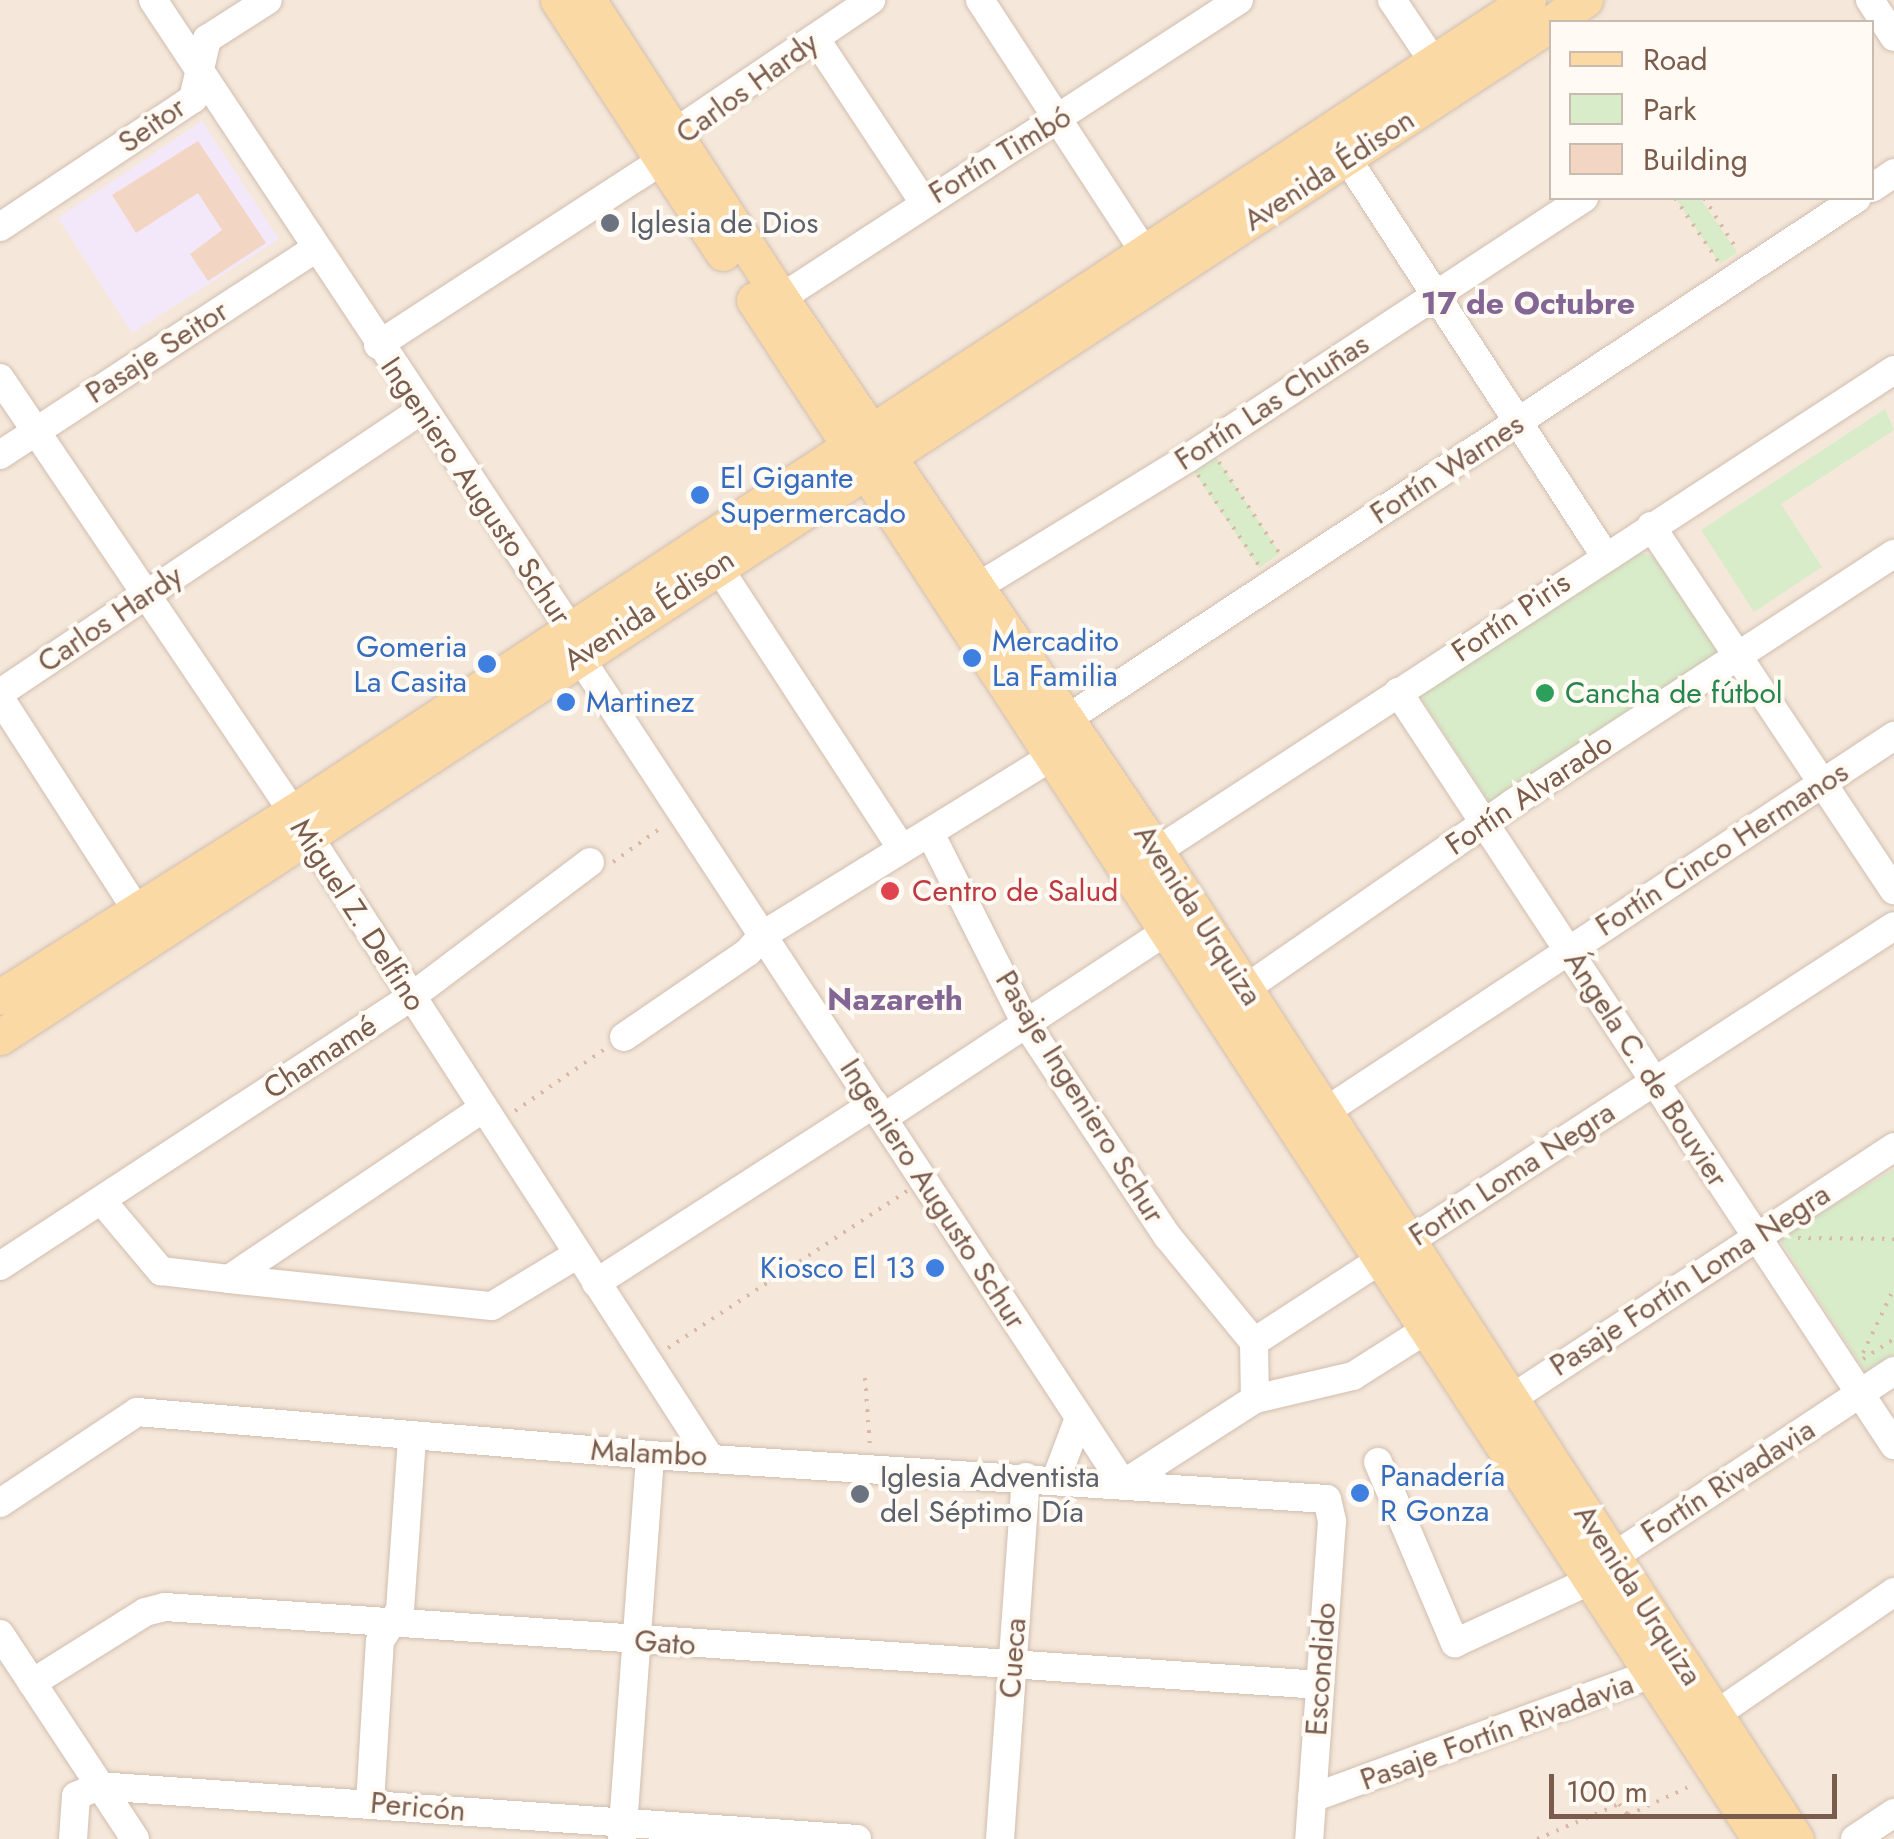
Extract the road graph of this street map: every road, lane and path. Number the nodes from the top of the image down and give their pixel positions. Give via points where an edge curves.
1 (154, 0) edge
2 (268, 0) edge
3 (872, 0) edge
4 (980, 0) edge
5 (1187, 0) edge
6 (1239, 0) edge
7 (1392, 0) edge
8 (1528, 0) edge
9 (1585, 0) edge
10 (578, 3) edge
11 (1865, 10) edge
12 (1556, 20) edge
13 (1202, 24) junction
14 (1549, 25) edge
15 (1894, 37) edge
16 (815, 38) junction
17 (1432, 61) junction
18 (198, 69) junction
19 (1057, 122) junction
20 (1329, 130) junction
21 (667, 147) junction
22 (1348, 160) junction
23 (1581, 200) edge
24 (1677, 200) edge
25 (1705, 200) edge
26 (1855, 200) edge
27 (923, 201) junction
28 (0, 227) edge
29 (315, 249) junction
30 (1152, 266) junction
31 (1740, 275) junction
32 (1436, 294) junction
33 (771, 304) junction
34 (378, 345) junction
35 (1893, 371) edge
36 (0, 378) edge
37 (420, 411) junction
38 (1519, 423) junction
39 (35, 432) junction
40 (869, 450) junction
41 (1198, 452) junction
42 (0, 455) edge
43 (1652, 526) junction
44 (710, 554) junction
45 (1605, 554) junction
46 (1894, 554) edge
47 (1280, 577) junction
48 (968, 592) junction
49 (148, 594) junction
50 (575, 643) junction
51 (1737, 655) junction
52 (1398, 692) junction
53 (0, 696) edge
54 (1067, 719) junction
55 (1894, 736) edge
56 (1054, 755) junction
57 (1822, 783) junction
58 (682, 813) junction
59 (1485, 822) junction
60 (300, 825) junction
61 (930, 835) junction
62 (902, 849) junction
63 (1144, 860) junction
64 (590, 862) joint
65 (1894, 890) edge
66 (145, 924) junction
67 (1894, 926) edge
68 (1170, 928) junction
69 (762, 935) junction
70 (1570, 950) junction
71 (0, 997) edge
72 (412, 997) junction
73 (1232, 998) junction
74 (1025, 1022) junction
75 (3, 1029) edge
76 (624, 1037) joint
77 (1654, 1083) junction
78 (878, 1111) junction
79 (489, 1117) junction
80 (1313, 1120) junction
81 (1894, 1148) edge
82 (924, 1180) junction
83 (102, 1200) junction
84 (1766, 1237) junction
85 (1894, 1239) edge
86 (1395, 1250) junction
87 (578, 1254) junction
88 (0, 1266) edge
89 (229, 1279) junction
90 (596, 1283) junction
91 (1894, 1288) edge
92 (1427, 1329) junction
93 (1894, 1339) edge
94 (1254, 1342) junction
95 (647, 1361) junction
96 (1894, 1372) edge
97 (865, 1378) dead end
98 (1860, 1394) junction
99 (1255, 1399) junction
100 (1499, 1407) junction
101 (1080, 1418) junction
102 (412, 1437) junction
103 (1894, 1445) edge
104 (650, 1455) junction
105 (709, 1456) junction
106 (1378, 1462) dead end
107 (871, 1466) junction
108 (1026, 1477) junction
109 (1056, 1480) junction
110 (1123, 1484) junction
111 (1327, 1499) joint
112 (0, 1503) edge
113 (1602, 1568) junction
114 (1894, 1592) edge
115 (390, 1622) junction
116 (0, 1634) edge
117 (638, 1642) junction
118 (1012, 1664) junction
119 (1667, 1669) junction
120 (32, 1683) junction
121 (1320, 1685) junction
122 (1704, 1722) junction
123 (1718, 1774) junction
124 (98, 1786) junction
125 (1312, 1798) junction
126 (370, 1803) junction
127 (1894, 1813) edge
128 (623, 1832) edge
129 (73, 1839) edge
130 (135, 1839) edge
131 (857, 1839) edge
132 (1000, 1839) edge
133 (1309, 1839) edge
134 (1537, 1839) edge
135 (1760, 1839) edge
136 (1796, 1839) edge
137 (1855, 1839) edge

1 - 18 street, Ingeniero Augusto Schur
2 - 18 street, Seitor via 207,39
3 - 16 street, Carlos Hardy
4 - 19 street
5 - 13 street
6 - 13 street, Fortín Timbó
7 - 17 street
8 - 17 main road, Avenida Édison
9 - 12 main road, Avenida Édison
10 - 21 main road, Avenida Urquiza
11 - 15 street
13 - 19 street, Fortín Timbó
14 - 22 main road, Avenida Édison
16 - 21 street, Carlos Hardy
16 - 27 street
17 - 20 main road, Avenida Édison
18 - 28 street, Seitor via 193,99
18 - 29 street, Ingeniero Augusto Schur
19 - 27 street, Fortín Timbó
19 - 30 street
20 - 22 street
20 - 30 main road, Avenida Édison
21 - 33 main road, Avenida Urquiza
21 - 34 street, Carlos Hardy
22 - 30 main road, Avenida Édison
22 - 32 street
23 - 32 street, Fortín Las Chuñas
24 - 31 path
25 - 31 path
26 - 31 street, Fortín Warnes
27 - 33 street, Fortín Timbó
29 - 34 street, Ingeniero Augusto Schur
29 - 39 street, Pasaje Seitor
30 - 40 main road, Avenida Édison
31 - 38 street, Fortín Warnes
32 - 38 street
32 - 41 street, Fortín Las Chuñas
33 - 40 main road, Avenida Urquiza
34 - 37 street, Ingeniero Augusto Schur
35 - 43 street, Fortín Piris
36 - 39 street, Miguel Z. Delfino
37 - 49 street, Carlos Hardy
37 - 50 street, Ingeniero Augusto Schur
38 - 45 street
38 - 47 street, Fortín Warnes
39 - 42 street, Pasaje Seitor
39 - 49 street, Miguel Z. Delfino
40 - 44 main road, Avenida Édison
40 - 48 main road, Avenida Urquiza
41 - 47 path
41 - 47 path
41 - 48 street, Fortín Las Chuñas
43 - 45 street, Fortín Piris
43 - 51 street
44 - 50 main road, Avenida Édison
44 - 62 street
45 - 52 street, Fortín Piris
46 - 51 street, Fortín Alvarado
47 - 54 street, Fortín Warnes
48 - 54 main road, Avenida Urquiza
48 - 56 main road, Avenida Urquiza
49 - 53 street, Carlos Hardy
49 - 60 street, Miguel Z. Delfino
50 - 58 street, Ingeniero Augusto Schur
50 - 60 main road, Avenida Édison
51 - 57 street
51 - 59 street, Fortín Alvarado
52 - 59 street, Ángela C. de Bouvier
52 - 63 street, Fortín Piris
53 - 66 street
54 - 56 street
54 - 63 main road, Avenida Urquiza
55 - 57 street, Fortín Cinco Hermanos
56 - 61 street
56 - 63 main road, Avenida Urquiza
57 - 65 street
57 - 70 street, Fortín Cinco Hermanos
58 - 64 path via 613,862
58 - 69 street, Ingeniero Augusto Schur
59 - 70 street, Ángela C. de Bouvier
59 - 73 street, Fortín Alvarado
60 - 66 main road, Avenida Édison
60 - 72 street, Miguel Z. Delfino
61 - 62 street
61 - 74 street, Pasaje Ingeniero Schur
62 - 69 street
63 - 68 main road, Avenida Urquiza
63 - 73 main road, Avenida Urquiza
64 - 72 street, Chamamé
66 - 71 main road, Avenida Édison
66 - 75 main road, Avenida Édison
67 - 77 street, Fortín Loma Negra
68 - 73 main road, Avenida Urquiza
68 - 74 street
69 - 76 street via 748,952
69 - 78 street, Ingeniero Augusto Schur
70 - 77 street, Ángela C. de Bouvier
70 - 80 street, Fortín Cinco Hermanos
72 - 79 street, Miguel Z. Delfino
72 - 83 street, Chamamé
73 - 80 main road, Avenida Urquiza
74 - 78 street
74 - 94 street, Pasaje Ingeniero Schur via 1168,1237
76 - 79 path
77 - 84 street, Ángela C. de Bouvier
77 - 86 street, Fortín Loma Negra
78 - 82 street, Ingeniero Augusto Schur
78 - 90 street
79 - 87 street, Miguel Z. Delfino
79 - 89 street
80 - 86 main road, Avenida Urquiza
81 - 84 street, Pasaje Fortín Loma Negra
82 - 95 path
82 - 101 street, Ingeniero Augusto Schur
83 - 88 street, Chamamé
83 - 89 street via 161,1270
84 - 85 path
84 - 98 street, Ángela C. de Bouvier
84 - 100 street, Pasaje Fortín Loma Negra
86 - 92 main road, Avenida Urquiza
86 - 94 street, Fortín Loma Negra
86 - 100 main road, Avenida Urquiza
87 - 89 street via 492,1306
87 - 90 street, Miguel Z. Delfino
90 - 95 street, Miguel Z. Delfino
91 - 93 path via 1859,1362
92 - 99 street via 1353,1376
92 - 100 main road, Avenida Urquiza
94 - 99 street
95 - 105 street, Miguel Z. Delfino
96 - 98 street, Fortín Rivadavia
97 - 107 path
98 - 103 street, Ángela C. de Bouvier
98 - 113 street, Fortín Rivadavia
99 - 110 street
100 - 113 main road, Avenida Urquiza
101 - 109 street
101 - 110 street, Ingeniero Augusto Schur
102 - 104 street, Malambo
102 - 112 street, Malambo via 137,1412
102 - 115 street via 400,1610
104 - 105 street, Malambo
104 - 117 street
105 - 107 street, Malambo
106 - 113 street, Fortín Rivadavia via 1455,1643
107 - 108 street, Malambo
108 - 109 street, Malambo
108 - 118 street, Cueca
109 - 110 street, Malambo
110 - 111 street, Malambo
111 - 121 street, Escondido via 1332,1521
113 - 119 main road, Avenida Urquiza
114 - 122 street
115 - 117 street, Gato
115 - 120 street, Gato via 165,1607 145,1612
115 - 126 street via 380,1641
116 - 120 street
117 - 118 street, Gato
117 - 128 street
118 - 121 street, Gato
118 - 132 street, Cueca
119 - 122 main road, Avenida Urquiza
119 - 125 street, Pasaje Fortín Rivadavia
120 - 124 street
121 - 125 street, Escondido
122 - 123 main road, Avenida Urquiza
122 - 136 main road, Avenida Urquiza
123 - 134 path via 1628,1816 1619,1804
123 - 135 main road, Avenida Urquiza
124 - 126 street, Pericón
124 - 129 street via 76,1796
124 - 130 street
125 - 133 street, Escondido
126 - 128 street, Pericón
127 - 137 street
128 - 131 street, Pericón

